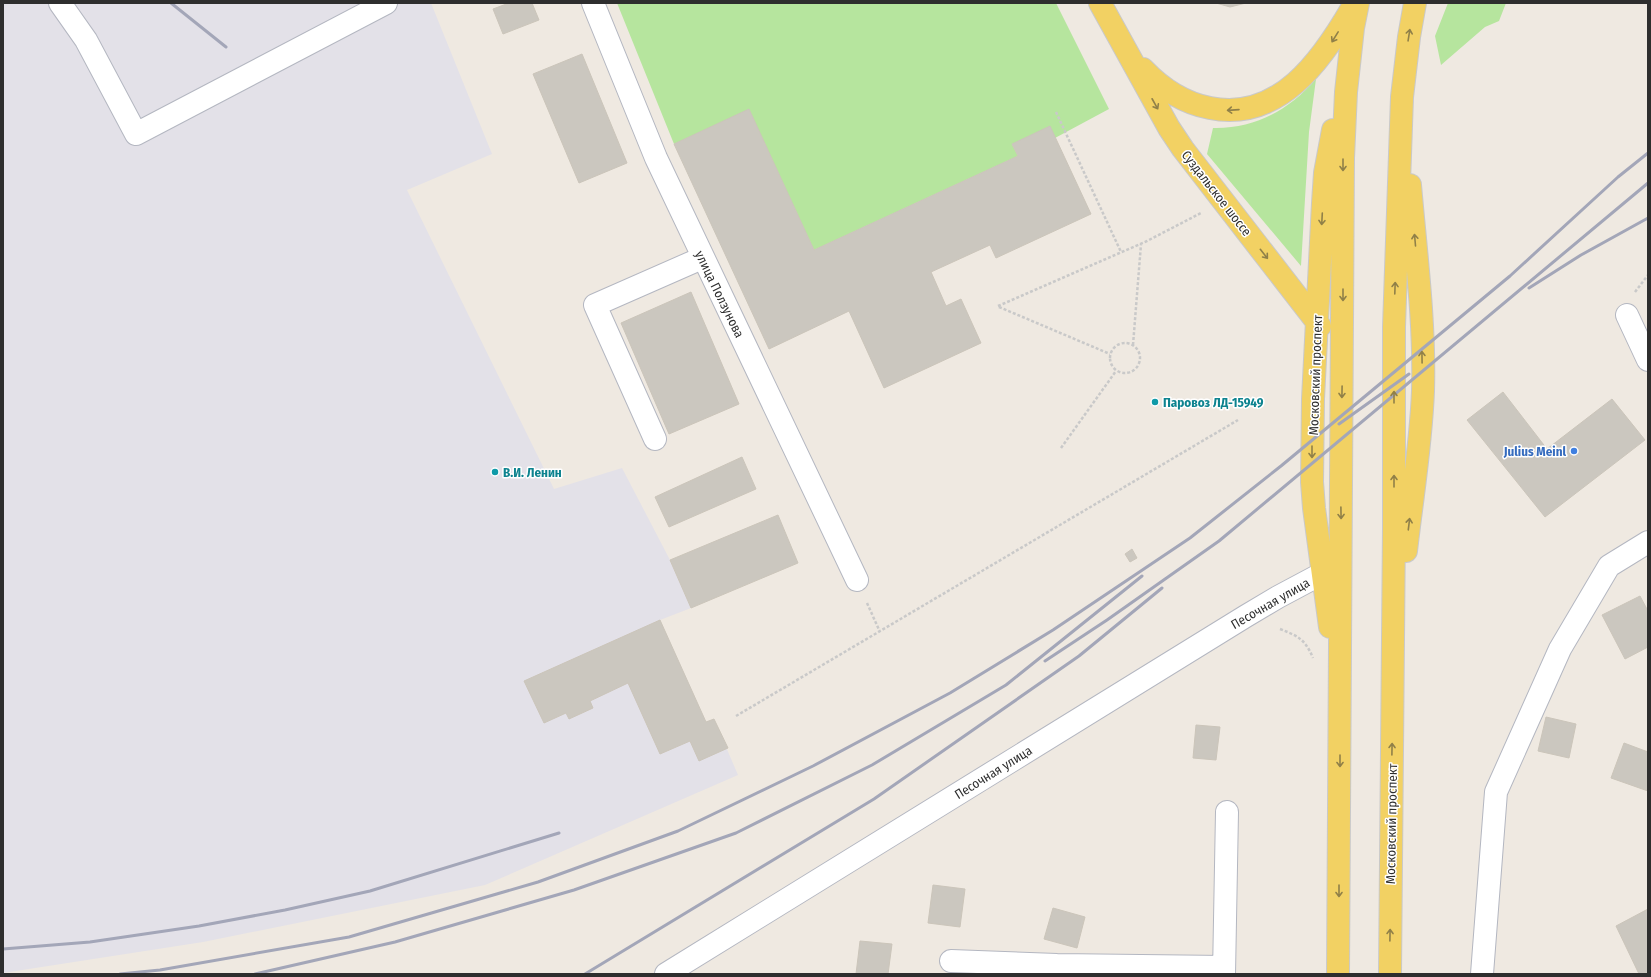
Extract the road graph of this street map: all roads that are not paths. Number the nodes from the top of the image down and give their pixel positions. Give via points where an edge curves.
1 (60, 3) edge
2 (386, 3) edge
3 (593, 3) edge
4 (1354, 3) edge
5 (1358, 3) edge
6 (1415, 3) edge
7 (1105, 12) edge
8 (1353, 28) junction
9 (1405, 67) junction
10 (702, 258) junction
11 (1627, 315) dead end
12 (1316, 321) junction
13 (1342, 353) junction
14 (1648, 360) edge
15 (655, 439) dead end
16 (1648, 542) edge
17 (1323, 573) junction
18 (857, 580) road end
19 (1392, 674) junction
20 (1340, 722) junction
21 (1227, 812) dead end
22 (951, 961) dead end
23 (1224, 971) edge
24 (666, 974) edge
25 (1338, 974) edge
26 (1390, 974) edge
27 (1482, 974) edge

1 - 2 street via 86,40 136,134
3 - 10 street, улица Ползунова via 656,158
4 -> 7 main road, Суздальское шоссе via 1328,48 1292,86 1270,100 1232,110 1198,106 1165,89 1139,63
5 - 8 main road, Московский проспект
9 -> 6 main road, Московский проспект
7 -> 12 main road, Суздальское шоссе via 1183,149
8 -> 12 main road, Московский проспект via 1326,173
8 -> 13 main road, Московский проспект via 1344,124
19 -> 9 main road, Московский проспект via 1394,327 1400,126
19 -> 9 main road, Московский проспект via 1423,390 1421,306 1405,133
10 - 15 street via 595,305
10 - 18 street, улица Ползунова
11 - 14 street
12 - 13 main road, Суздальское шоссе
12 -> 17 main road, Московский проспект via 1312,482
13 -> 20 main road, Московский проспект
16 - 27 street via 1609,566 1560,649 1496,792
17 - 20 main road, Московский проспект
17 - 24 street, Песочная улица via 1259,608
26 -> 19 main road, Московский проспект
20 -> 25 main road, Московский проспект
21 - 23 street
22 - 23 street

